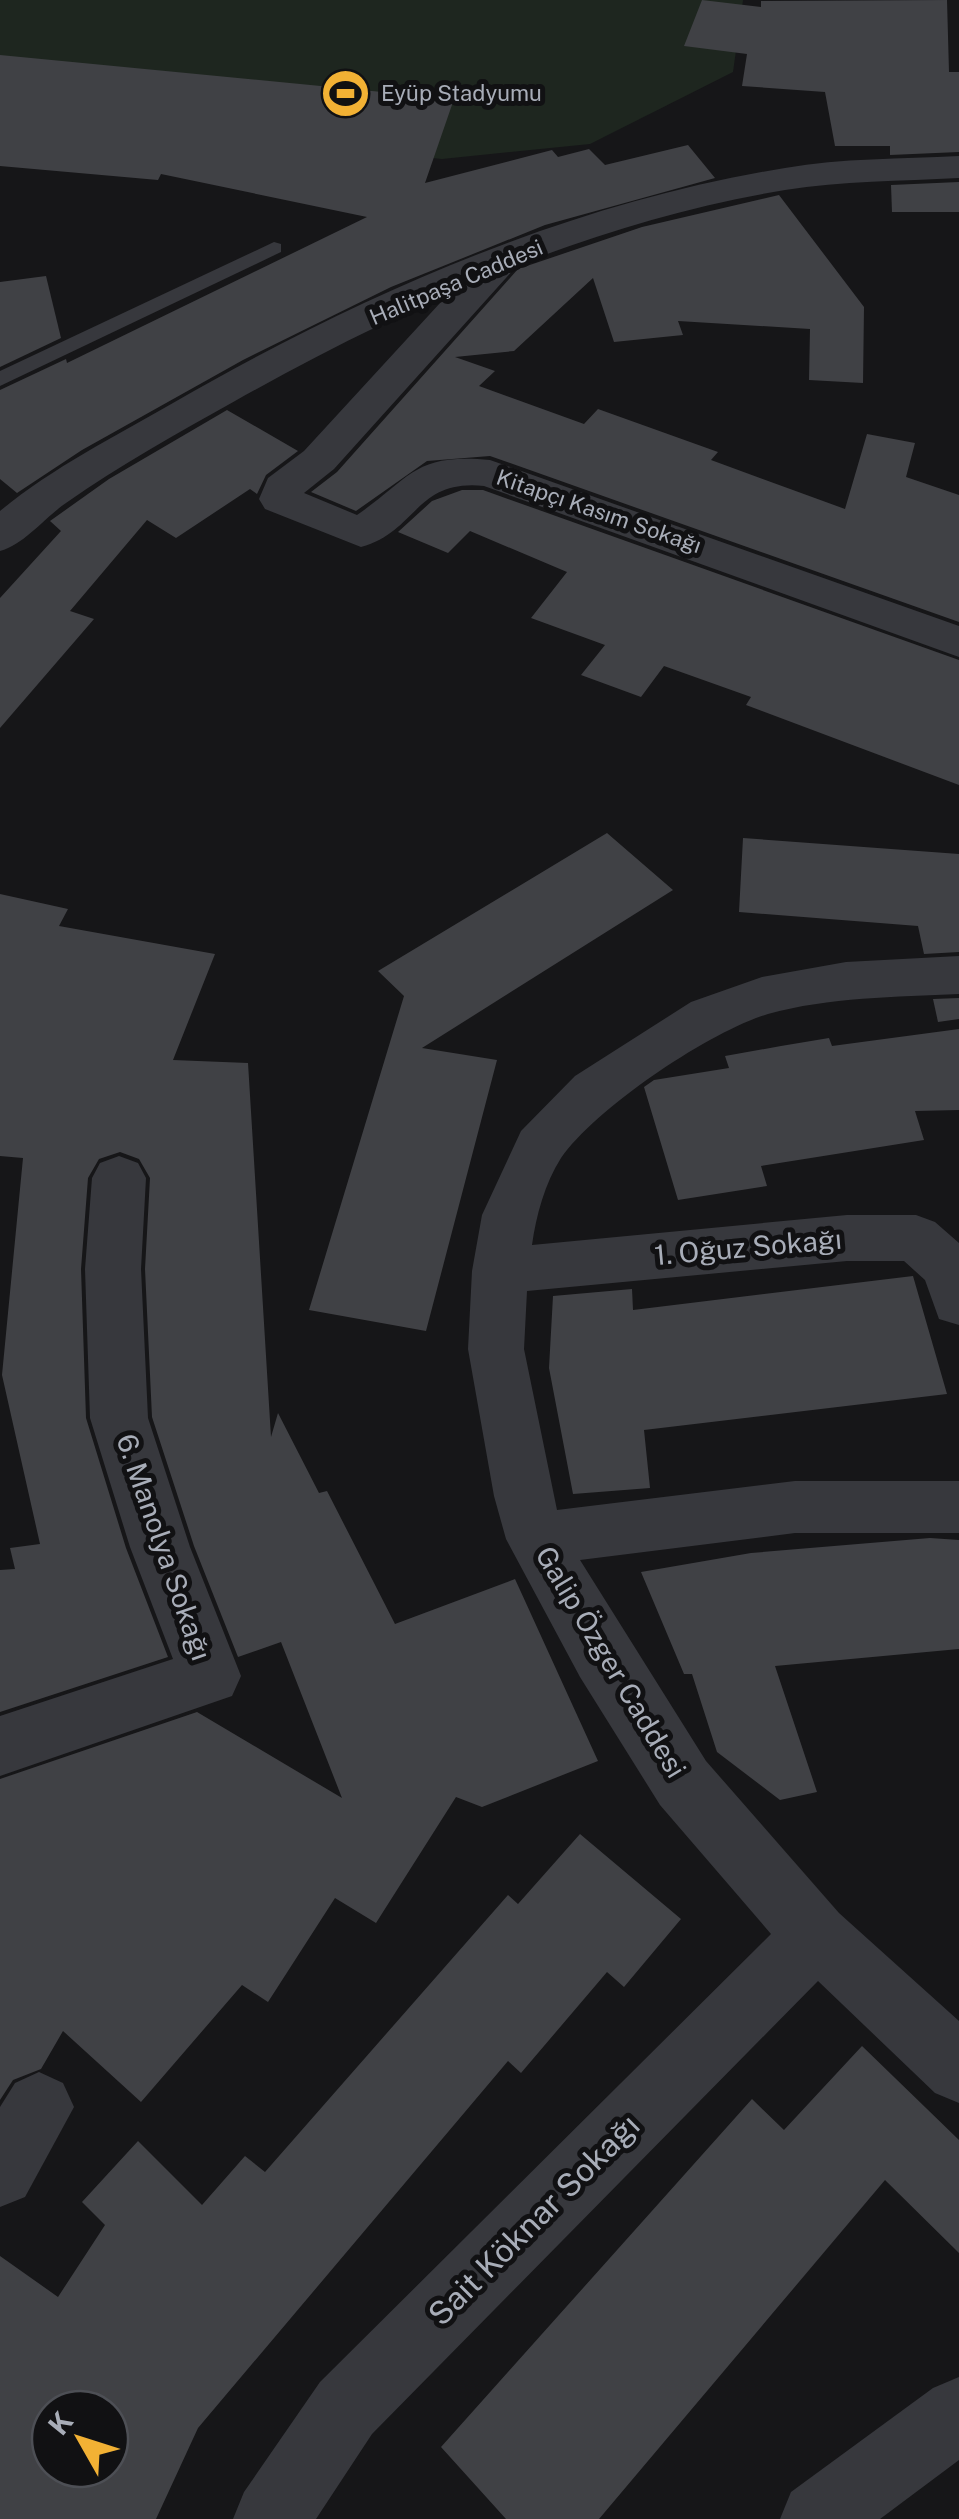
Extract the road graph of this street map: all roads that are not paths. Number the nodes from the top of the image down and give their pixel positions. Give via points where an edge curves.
1 (959, 167) edge
2 (274, 248) dead end
3 (500, 261) junction
4 (0, 380) edge
5 (2, 531) edge
6 (959, 642) edge
7 (959, 975) edge
8 (118, 1178) dead end
9 (500, 1271) junction
10 (959, 1302) edge
11 (959, 1507) edge
12 (536, 1540) junction
13 (0, 1746) edge
14 (816, 1936) junction
15 (959, 2069) edge
16 (39, 2107) dead end
17 (0, 2172) edge
18 (959, 2414) edge
19 (271, 2519) edge
20 (818, 2519) edge

1 - 3 street, Halitpaşa Caddesi via 784,179 628,217
2 - 4 lane
3 - 5 street, Halitpaşa Caddesi via 229,386
3 - 6 street, Kitapçı Kasım Sokağı via 318,460 283,488 280,500 361,534 421,481 453,467 490,473
7 - 9 street, Galip Özger Caddesi via 846,980 762,996 657,1046 594,1091 540,1146 509,1215
8 - 13 street, 6. Manolya Sokağı via 113,1268 119,1418 210,1676
9 - 10 street, 1. Oğuz Sokağı via 848,1238 916,1238 950,1268
9 - 12 street, Galip Özger Caddesi via 496,1349
11 - 12 street via 796,1507
12 - 14 street, Galip Özger Caddesi via 684,1784
14 - 15 street, Galip Özger Caddesi
14 - 19 street, Sait Köknar Sokağı via 346,2408
16 - 17 street
18 - 20 street

